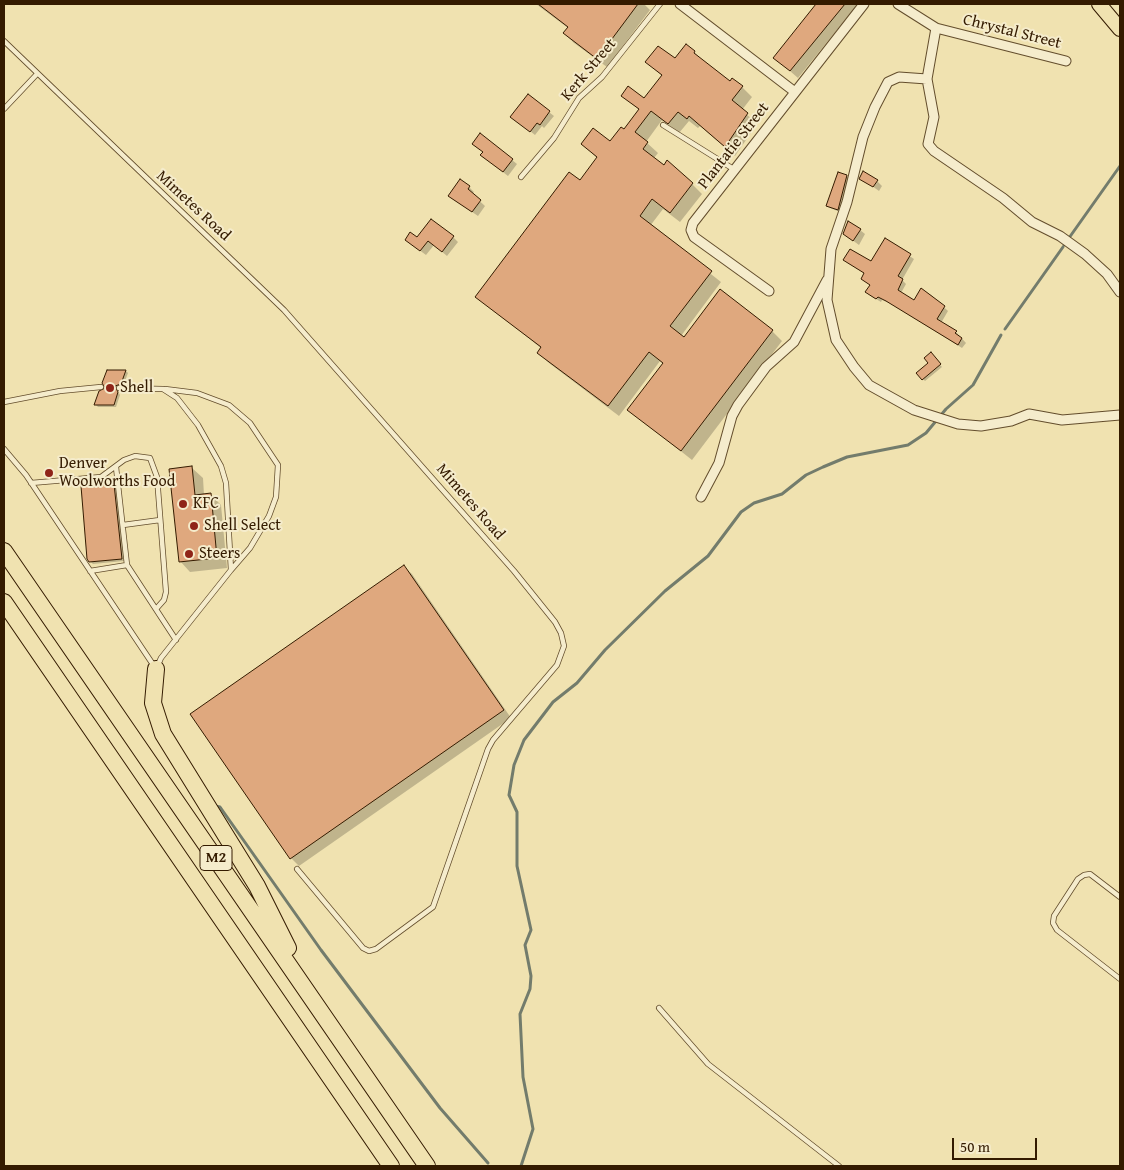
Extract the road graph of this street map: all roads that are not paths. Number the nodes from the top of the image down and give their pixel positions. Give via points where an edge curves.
1 (660, 4) edge
2 (680, 4) edge
3 (864, 4) edge
4 (898, 4) edge
5 (1099, 4) edge
6 (936, 28) junction
7 (1120, 29) edge
8 (4, 41) edge
9 (1066, 61) dead end
10 (37, 74) junction
11 (927, 79) junction
12 (795, 92) junction
13 (4, 109) edge
14 (663, 125) dead end
15 (735, 170) junction
16 (521, 177) dead end
17 (827, 280) junction
18 (769, 291) dead end
19 (1120, 292) edge
20 (100, 387) dead end
21 (120, 388) dead end
22 (164, 389) junction
23 (4, 402) edge
24 (1120, 415) edge
25 (4, 449) edge
26 (116, 467) junction
27 (31, 483) junction
28 (701, 497) dead end
29 (160, 520) junction
30 (123, 525) junction
31 (4, 551) edge
32 (128, 565) junction
33 (231, 570) junction
34 (90, 571) junction
35 (4, 602) edge
36 (156, 609) junction
37 (176, 640) junction
38 (156, 669) junction
39 (297, 869) dead end
40 (1120, 897) edge
41 (1120, 979) edge
42 (314, 1001) junction
43 (659, 1008) dead end
44 (391, 1166) edge
45 (427, 1166) edge
46 (839, 1166) edge

1 - 16 lane, Kerk Street via 602,78 579,98 554,138
2 - 12 street
3 - 12 street, Plantatie Street
4 - 6 street, Chrystal Street
5 - 7 main road
6 - 9 street, Chrystal Street
6 - 11 street
8 - 10 lane, Mimetes Road
10 - 13 lane
10 - 39 lane, Mimetes Road via 284,310 514,571 561,633 564,646 557,665 488,749 433,907 376,949 368,951
11 - 17 street via 895,78 883,90 863,137 831,249
11 - 19 street via 934,117 927,140 930,147 1032,222 1060,236 1084,254 1107,274
12 - 15 street, Plantatie Street
14 - 15 lane
15 - 18 street, Plantatie Street via 693,223 691,230 694,237
17 - 24 street via 833,330 846,355 869,385 914,410 972,427 1006,422 1029,414 1062,420
17 - 28 street via 794,342 766,367 738,405 719,463
20 - 23 lane
21 - 22 lane
22 - 33 lane via 177,398 198,425 221,466 226,483
22 - 33 lane via 196,393 229,405 250,424 278,465 276,497 268,516 250,548
25 - 27 lane
26 - 27 lane via 101,478
26 - 29 lane via 135,456 150,458 157,477
26 - 30 lane
27 - 34 lane
29 - 30 lane
29 - 36 lane via 166,592
30 - 32 lane
31 - 42 highway, M2
32 - 34 lane
32 - 36 lane
33 - 37 lane
34 - 38 lane
35 - 44 highway, M2
36 - 37 lane
37 - 38 lane
38 - 42 highway via 152,703 163,734 257,886
40 - 41 lane via 1090,874 1084,875 1054,916 1053,923 1057,930
42 - 45 highway, M2
43 - 46 lane via 708,1064

